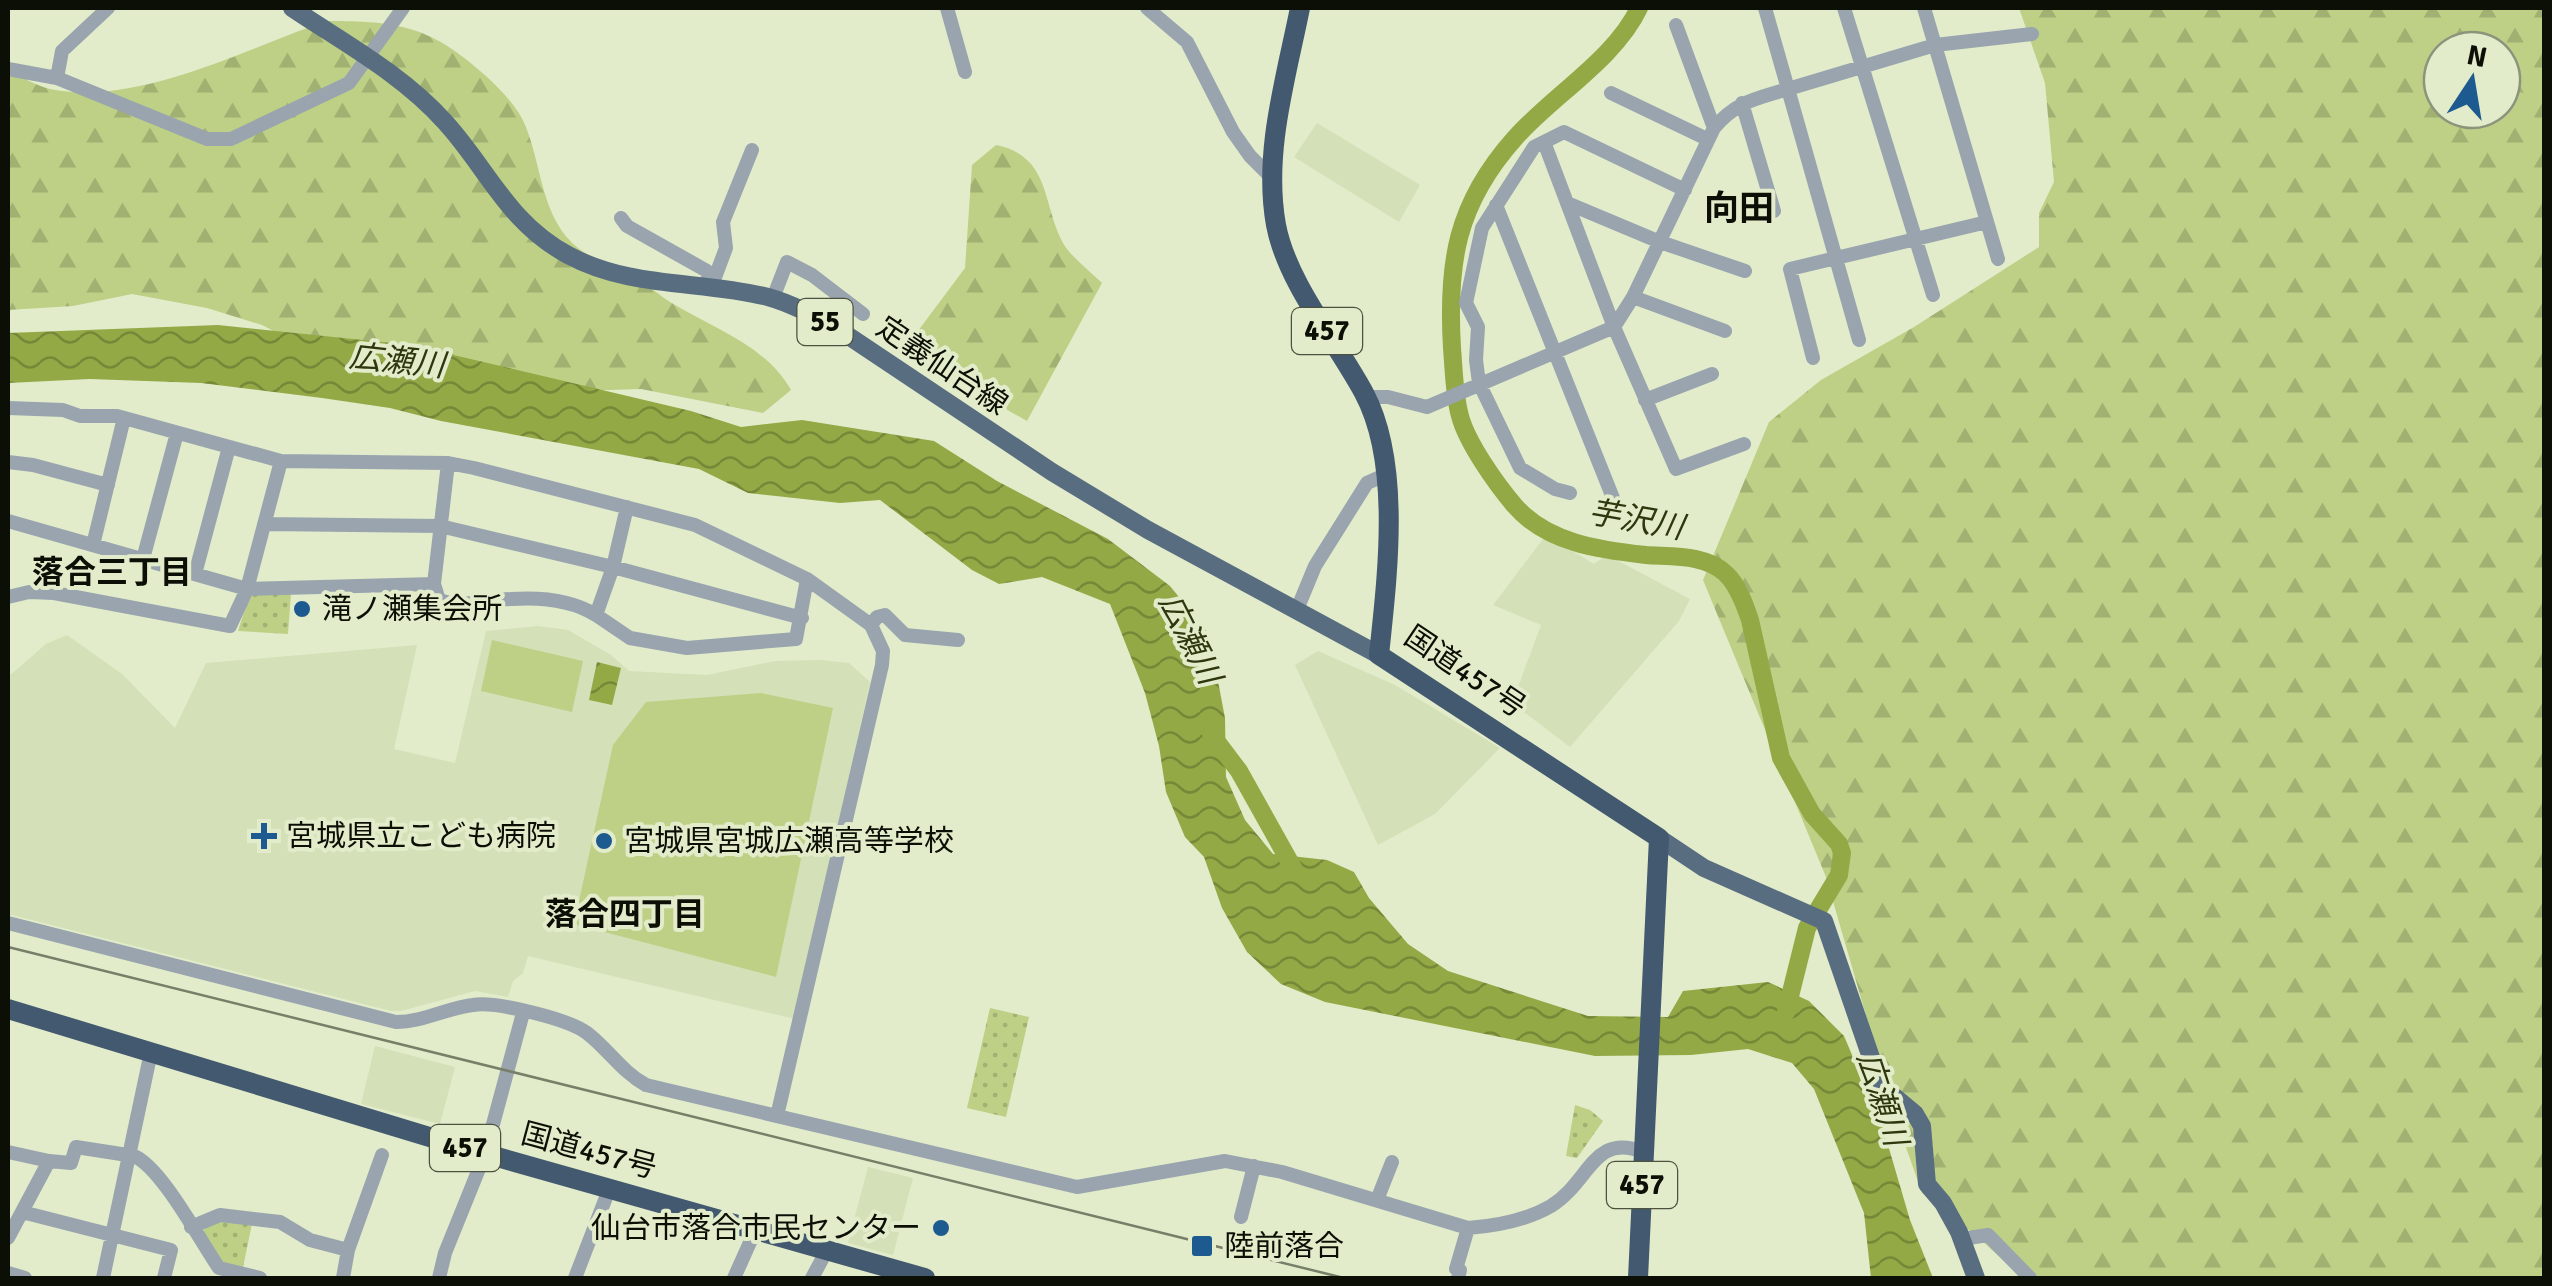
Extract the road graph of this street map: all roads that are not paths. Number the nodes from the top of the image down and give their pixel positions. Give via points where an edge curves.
1 (108, 8) edge
2 (292, 8) edge
3 (403, 8) edge
4 (947, 8) edge
5 (1147, 8) edge
6 (1300, 8) edge
7 (1764, 8) edge
8 (1844, 8) edge
9 (1924, 8) edge
10 (1676, 26) dead end
11 (2032, 34) dead end
12 (1935, 46) junction
13 (367, 57) junction
14 (1862, 65) junction
15 (8, 70) edge
16 (965, 72) dead end
17 (57, 78) junction
18 (1788, 89) junction
19 (1611, 93) dead end
20 (1742, 103) junction
21 (1710, 133) junction
22 (1544, 142) junction
23 (752, 150) dead end
24 (1270, 178) junction
25 (1685, 190) junction
26 (1567, 202) junction
27 (1496, 205) junction
28 (1774, 211) dead end
29 (621, 218) dead end
30 (1987, 222) junction
31 (1916, 240) junction
32 (1660, 242) junction
33 (1835, 258) junction
34 (1998, 259) dead end
35 (1746, 270) dead end
36 (711, 288) junction
37 (1933, 295) dead end
38 (1633, 297) junction
39 (773, 298) junction
40 (864, 314) dead end
41 (1614, 326) junction
42 (1725, 331) dead end
43 (1859, 340) dead end
44 (1556, 350) junction
45 (1813, 358) dead end
46 (1712, 374) dead end
47 (1477, 385) junction
48 (1366, 397) junction
49 (1645, 400) junction
50 (8, 408) edge
51 (124, 418) junction
52 (177, 433) junction
53 (1744, 444) dead end
54 (230, 447) junction
55 (282, 461) junction
56 (8, 462) edge
57 (448, 463) junction
58 (1387, 474) junction
59 (108, 486) junction
60 (1570, 493) dead end
61 (1615, 503) dead end
62 (627, 508) junction
63 (8, 522) edge
64 (264, 524) junction
65 (440, 526) junction
66 (93, 545) junction
67 (143, 560) junction
68 (613, 567) junction
69 (194, 574) junction
70 (807, 579) junction
71 (434, 584) junction
72 (246, 589) junction
73 (8, 597) edge
74 (1296, 612) junction
75 (596, 615) junction
76 (802, 618) junction
77 (871, 625) junction
78 (958, 640) dead end
79 (1379, 655) junction
80 (1659, 838) junction
81 (8, 923) edge
82 (8, 1009) edge
83 (523, 1012) junction
84 (151, 1052) junction
85 (777, 1116) junction
86 (8, 1152) edge
87 (1643, 1152) junction
88 (485, 1154) junction
89 (128, 1155) junction
90 (382, 1155) dead end
91 (49, 1161) junction
92 (1392, 1162) dead end
93 (1254, 1166) junction
94 (610, 1187) junction
95 (1378, 1200) junction
96 (22, 1212) junction
97 (1241, 1217) dead end
98 (191, 1228) junction
99 (1468, 1228) junction
100 (756, 1229) junction
101 (113, 1236) junction
102 (8, 1238) edge
103 (1962, 1240) junction
104 (348, 1250) junction
105 (828, 1250) junction
106 (8, 1274) edge
107 (892, 1274) edge
108 (25, 1278) edge
109 (103, 1278) edge
110 (164, 1278) edge
111 (260, 1278) edge
112 (343, 1278) edge
113 (439, 1278) edge
114 (574, 1278) edge
115 (734, 1278) edge
116 (812, 1278) edge
117 (926, 1278) edge
118 (1458, 1278) edge
119 (1638, 1278) edge
120 (1976, 1278) edge
121 (2030, 1278) edge

1 - 17 street via 62,51
2 - 13 main road, 定義仙台線 / 55
3 - 13 street
4 - 16 street
5 - 24 street via 1187,42 1234,132
6 - 24 highway, 国道457号 / 457
7 - 18 street
8 - 14 street
9 - 12 street
10 - 21 street
11 - 12 street
12 - 14 street
12 - 30 street
13 - 17 street via 349,83 232,139 207,139
13 - 36 main road, 定義仙台線 / 55 via 446,123 532,232 622,276
14 - 18 street
14 - 31 street
15 - 17 street
18 - 20 street
18 - 33 street
19 - 21 street
20 - 21 street
20 - 28 street
21 - 25 street
22 - 25 street via 1564,132
22 - 26 street
22 - 27 street via 1526,156
23 - 36 street via 722,222 726,248
24 - 48 highway, 国道457号 / 457 via 1291,269
25 - 32 street
26 - 32 street
26 - 41 street
27 - 44 street
27 - 47 street via 1482,228 1466,303 1478,327
29 - 36 street via 707,271
30 - 31 street
30 - 34 street
31 - 33 street
31 - 37 street
32 - 35 street
32 - 38 street
33 - 43 street
33 - 45 street via 1790,269
36 - 39 main road, 定義仙台線 / 55
38 - 41 street
38 - 42 street
39 - 40 street via 787,262
39 - 74 main road, 定義仙台線 / 55 via 838,329 1052,472
41 - 44 street
41 - 49 street
44 - 47 street
44 - 61 street
46 - 49 street
47 - 48 street via 1427,407
47 - 60 street via 1520,468
48 - 58 highway, 国道457号 / 457
49 - 53 street via 1676,468
50 - 51 street
51 - 52 street
51 - 59 street
52 - 54 street
52 - 67 street
54 - 55 street
54 - 69 street
55 - 57 street
55 - 64 street
56 - 59 street
57 - 62 street
57 - 65 street
58 - 74 street via 1368,483 1315,566
58 - 79 highway, 国道457号 / 457
59 - 66 street
62 - 68 street
62 - 70 street via 695,526
63 - 66 street
64 - 65 street
64 - 72 street
65 - 68 street
65 - 71 street
66 - 67 street
67 - 69 street
68 - 75 street
68 - 76 street
69 - 72 street
70 - 76 street
70 - 77 street
71 - 72 street
71 - 75 street via 439,600 456,606 514,598 572,601
72 - 73 street via 230,626 54,594
74 - 79 main road, 定義仙台線 / 55
75 - 76 street via 630,638 687,648 796,639
77 - 78 street via 885,616 905,635
77 - 85 street via 882,664
79 - 80 highway, 国道457号
80 - 87 highway, 457
80 - 103 main road via 1704,868 1824,921 1877,1075 1922,1126 1927,1184
81 - 83 street via 396,1022 472,1005
82 - 84 highway, 国道457号 / 457
83 - 85 street via 586,1032 646,1085
83 - 88 street
84 - 88 highway, 国道457号 / 457
84 - 89 street
85 - 93 street via 1077,1187 1225,1162
86 - 91 street
87 - 99 street via 1625,1144 1604,1150 1551,1206 1530,1218
87 - 119 highway, 457
88 - 94 highway, 国道457号 / 457
88 - 113 street
89 - 91 street via 76,1146 72,1163
89 - 98 street via 143,1159
89 - 101 street
90 - 104 street
91 - 96 street
92 - 95 street
93 - 95 street
93 - 97 street
94 - 100 highway, 国道457号 / 457
94 - 114 street
95 - 99 street
96 - 101 street
96 - 102 street
98 - 104 street via 220,1215 280,1222 310,1240
98 - 111 street via 219,1268
99 - 118 street
100 - 105 highway, 国道457号 / 457
100 - 115 street
101 - 109 street
101 - 110 street via 171,1250
103 - 120 main road
103 - 121 street via 1988,1235
104 - 112 street
105 - 107 highway, 国道457号 / 457
105 - 116 street
106 - 108 street
107 - 117 highway, 国道457号 / 457

